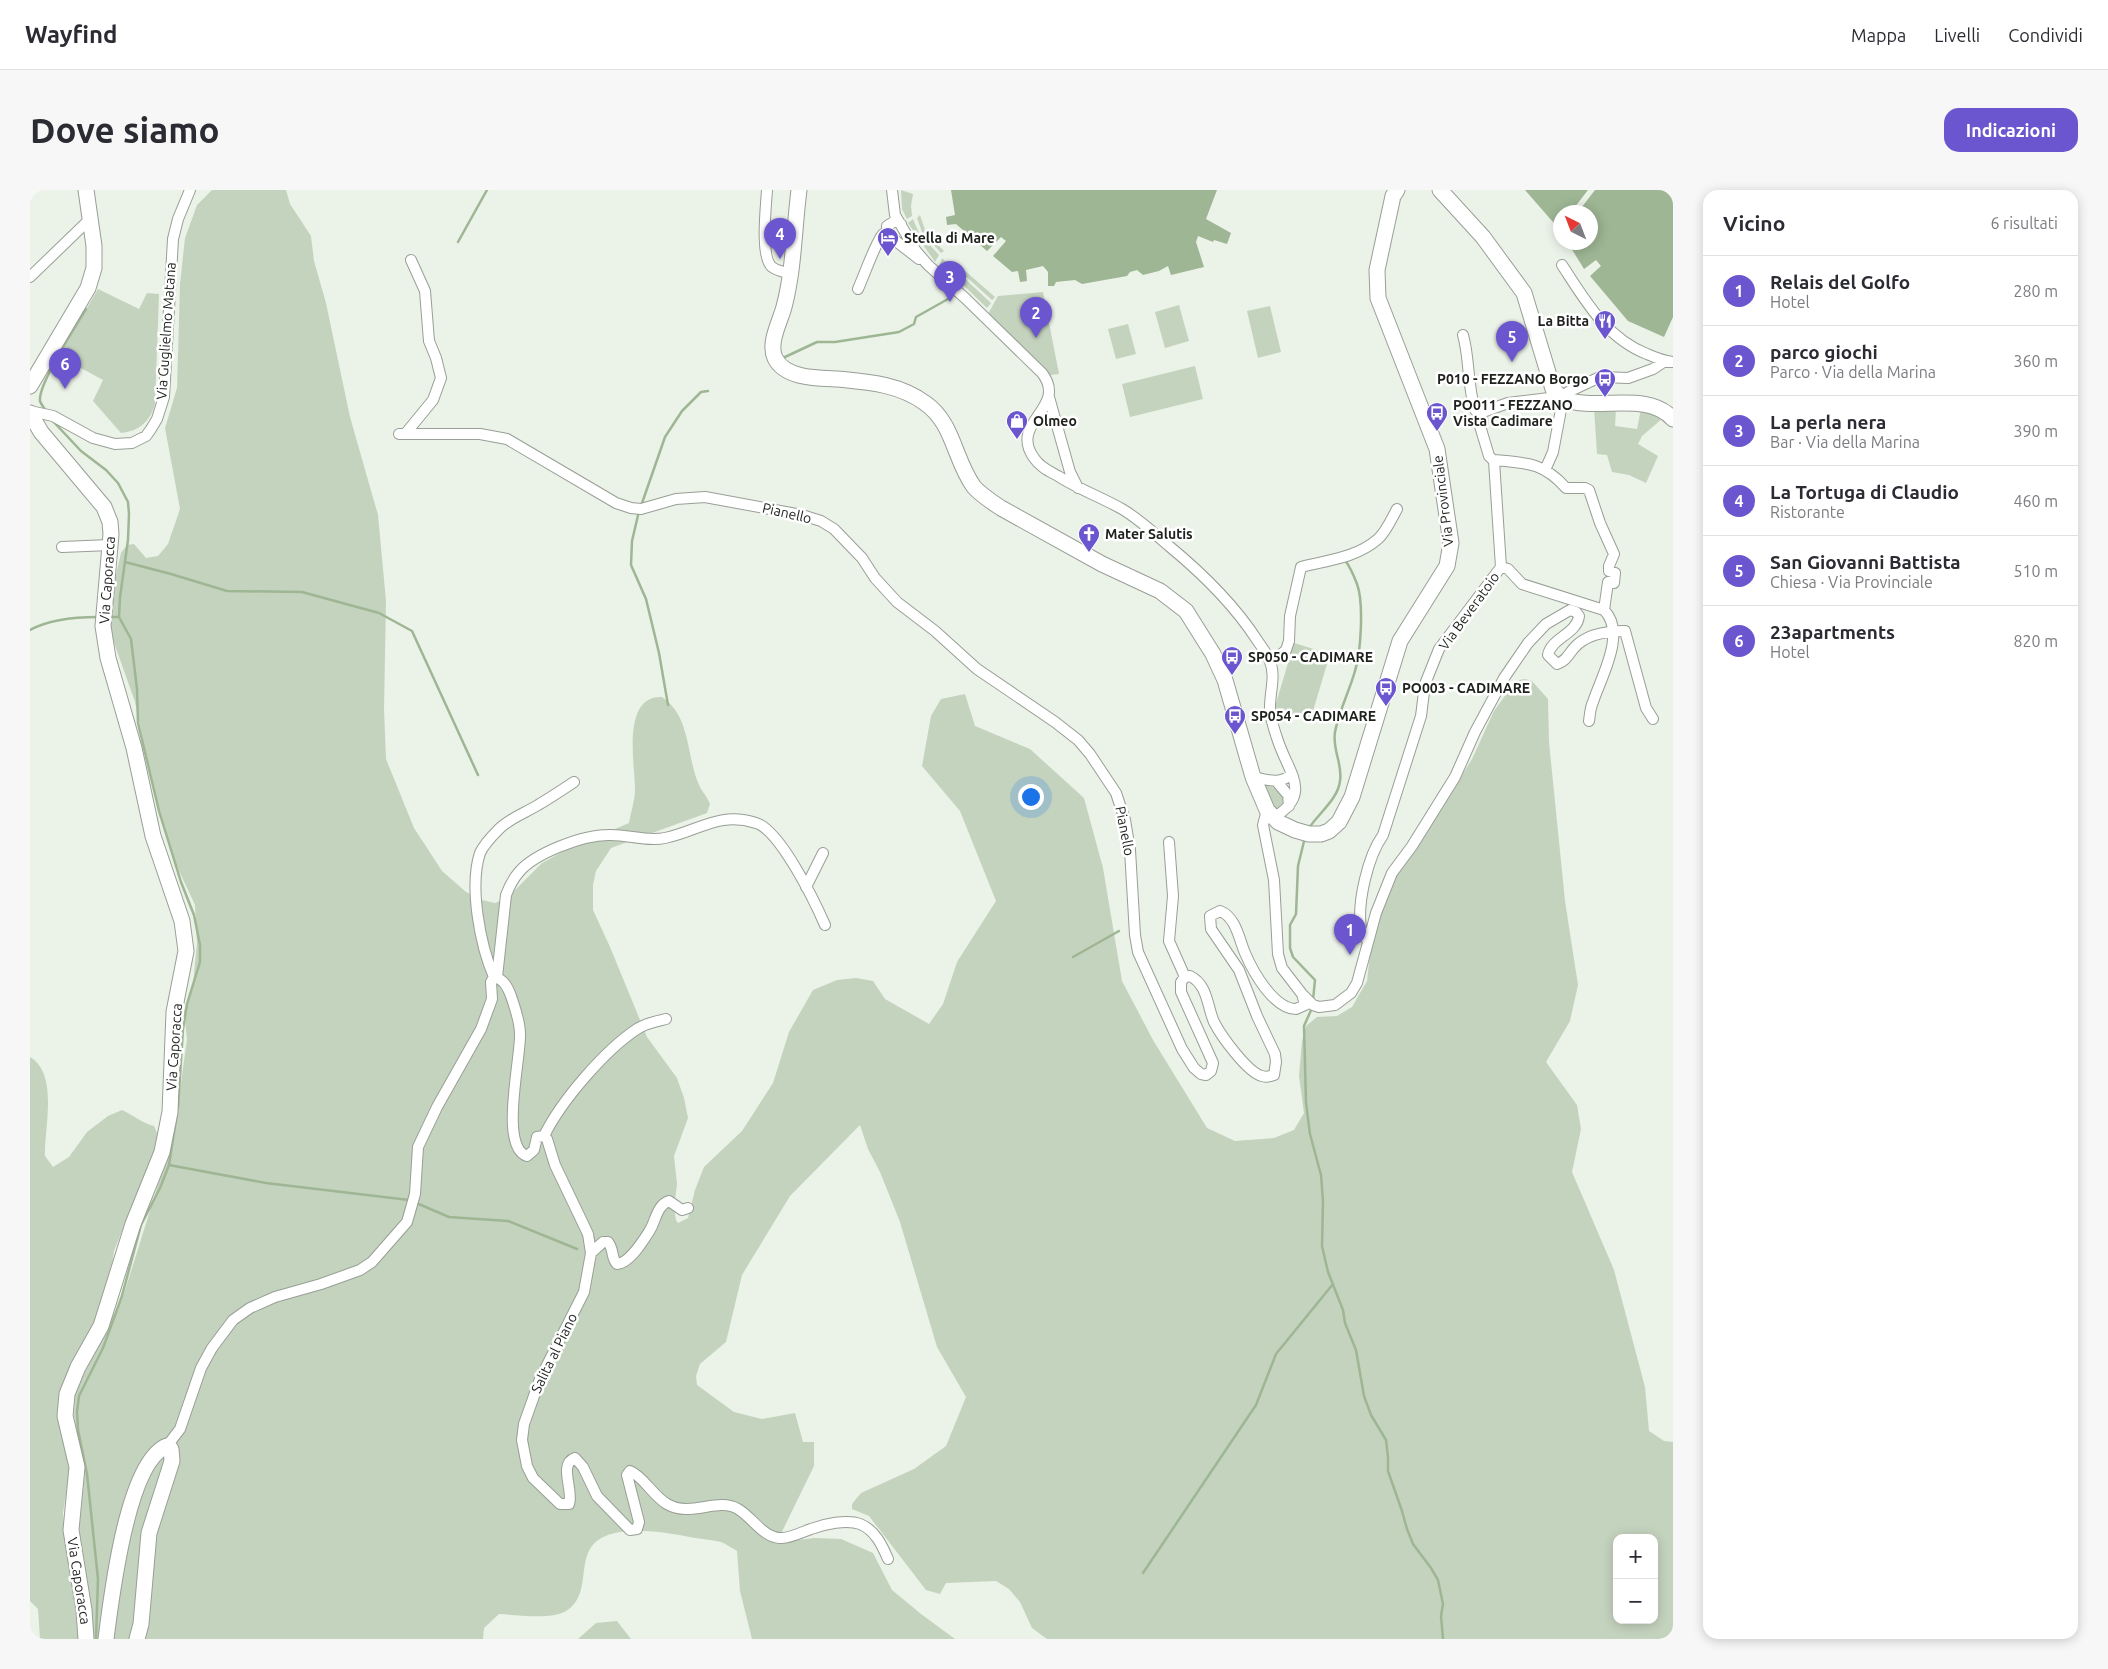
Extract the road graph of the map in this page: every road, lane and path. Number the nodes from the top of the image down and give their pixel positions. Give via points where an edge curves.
1 (86, 190) edge
2 (190, 190) edge
3 (767, 190) edge
4 (799, 190) edge
5 (892, 190) edge
6 (1397, 190) edge
7 (1440, 190) edge
8 (90, 219) junction
9 (901, 224) junction
10 (888, 235) junction
11 (411, 260) dead end
12 (1562, 265) dead end
13 (928, 266) junction
14 (791, 274) junction
15 (30, 277) edge
16 (858, 289) dead end
17 (1463, 335) dead end
18 (1669, 362) edge
19 (30, 386) edge
20 (1049, 397) junction
21 (1563, 398) junction
22 (30, 412) edge
23 (1480, 412) junction
24 (1673, 419) edge
25 (1494, 460) junction
26 (1545, 470) junction
27 (1078, 489) junction
28 (1397, 508) dead end
29 (110, 545) junction
30 (62, 547) dead end
31 (1501, 567) junction
32 (1604, 610) junction
33 (1613, 631) junction
34 (1269, 659) junction
35 (1653, 719) dead end
36 (1589, 721) dead end
37 (1292, 774) junction
38 (1253, 777) junction
39 (574, 782) dead end
40 (1277, 782) junction
41 (1289, 806) junction
42 (1270, 814) junction
43 (1169, 842) dead end
44 (823, 852) dead end
45 (806, 887) junction
46 (825, 925) dead end
47 (1368, 942) junction
48 (495, 977) junction
49 (1184, 977) junction
50 (1302, 994) junction
51 (666, 1019) dead end
52 (544, 1136) junction
53 (688, 1208) dead end
54 (591, 1253) junction
55 (167, 1446) junction
56 (888, 1559) dead end
57 (86, 1639) edge
58 (106, 1639) edge
59 (138, 1639) edge

1 - 8 main road
2 - 22 street, Via Guglielmo Matana via 172,239 164,397 157,419 146,436 132,443 115,444 93,438 53,416
3 - 14 street via 768,262 774,269
4 - 14 main road
5 - 9 street via 895,215
6 - 42 main road, Via Provinciale via 1377,270 1378,298 1437,449 1451,543 1447,566 1400,641 1352,797 1339,822 1321,834 1303,832 1283,824
7 - 21 main road via 1483,237 1524,293 1548,377 1553,389
8 - 15 street
8 - 19 main road via 94,268 88,288
9 - 10 street via 895,221 886,226
9 - 13 street
10 - 13 street
10 - 16 street via 884,234 876,243
11 - 49 street, Pianello via 425,291 429,342 441,378 433,400 403,434 480,434 507,439 616,503 631,508 705,497 802,515 834,529 897,602 935,631 977,670 1063,728 1090,754 1116,794 1125,820 1138,952 1182,1049 1194,1068 1206,1075 1213,1063 1181,992
12 - 18 street via 1599,320 1618,338 1628,346
13 - 20 street via 1042,373 1049,384
14 - 38 main road via 773,346 776,360 790,372 870,382 904,391 924,402 949,431 974,487 987,498 1176,602 1198,628 1225,680
17 - 23 street, Via Beveratoio via 1469,354 1472,401 1474,410
18 - 21 street via 1628,378 1600,377 1568,392
20 - 27 street via 1070,472
20 - 27 street via 1028,432 1028,445 1033,458 1046,470
21 - 23 street via 1508,402
21 - 24 main road via 1578,402 1648,405
21 - 26 street via 1553,452
22 - 29 main road, Via Caporacca via 41,432 104,507 110,522
23 - 25 street, Via Beveratoio via 1480,426 1489,456
25 - 26 street via 1537,465
25 - 31 street, Via Beveratoio
26 - 32 street via 1566,488 1588,490 1614,554 1609,566 1609,571 1614,573 1614,582 1608,582
27 - 34 street via 1133,515 1205,576 1249,628
28 - 34 street via 1379,538 1356,553 1301,567 1286,650
29 - 30 street
29 - 57 main road, Via Caporacca via 103,626 108,658 134,748 153,836 182,921 186,951 174,1012 170,1112 162,1152 133,1224 101,1326 67,1394 65,1416 77,1467 71,1530
31 - 32 street via 1508,569 1522,584
31 - 47 street, Via Beveratoio via 1440,649 1425,684 1421,716 1384,835 1372,852 1362,891 1361,926
32 - 33 street via 1611,618
33 - 35 street via 1625,631 1646,708
33 - 36 street via 1614,639
33 - 47 street via 1585,639 1563,662 1554,663 1548,655 1549,650 1579,619 1576,612 1570,610 1546,624 1528,642 1491,702 1455,777 1392,872
34 - 37 street via 1273,677 1270,712
37 - 40 street
37 - 41 street via 1297,790
38 - 40 street
38 - 42 main road
39 - 48 street via 511,819 481,852 474,895 486,952
40 - 41 street via 1288,795
41 - 42 street
42 - 50 street via 1263,824 1274,880 1278,954 1282,968
43 - 49 street via 1173,896 1169,941
44 - 45 street
45 - 46 street
45 - 48 street via 791,859 758,823 726,818 665,838 598,835 548,852 519,872 506,895
47 - 50 street via 1357,983 1342,1001 1320,1007
48 - 52 street via 508,988 518,1017 520,1033 512,1115 518,1148 528,1156 534,1150 538,1137
48 - 55 street via 490,982 492,999 482,1029 418,1147 415,1194 408,1222 372,1262 360,1270 275,1296 233,1320 201,1368 180,1429
49 - 50 street via 1190,976 1201,984 1215,1023 1245,1064 1268,1077 1276,1069 1275,1054 1238,970 1211,930 1210,916 1220,911 1231,918 1250,963 1284,1007 1296,1009 1305,1005
51 - 52 street via 638,1028 611,1051 561,1106
52 - 54 street, Salita al Piano via 588,1234
53 - 54 street via 682,1210 669,1201 663,1204 644,1240 620,1265 614,1260 608,1242 603,1242
54 - 56 street, Salita al Piano via 584,1292 540,1379 524,1424 522,1440 527,1466 544,1491 560,1504 569,1504 568,1464 575,1458 598,1496 630,1530 637,1529 639,1522 627,1475 630,1471 668,1505 688,1510 726,1505 737,1508 775,1537 783,1538 813,1528 848,1522 862,1525 877,1538
55 - 58 main road, Via Caporacca via 150,1461 140,1480 117,1558
55 - 59 main road via 171,1449 172,1460 149,1533

